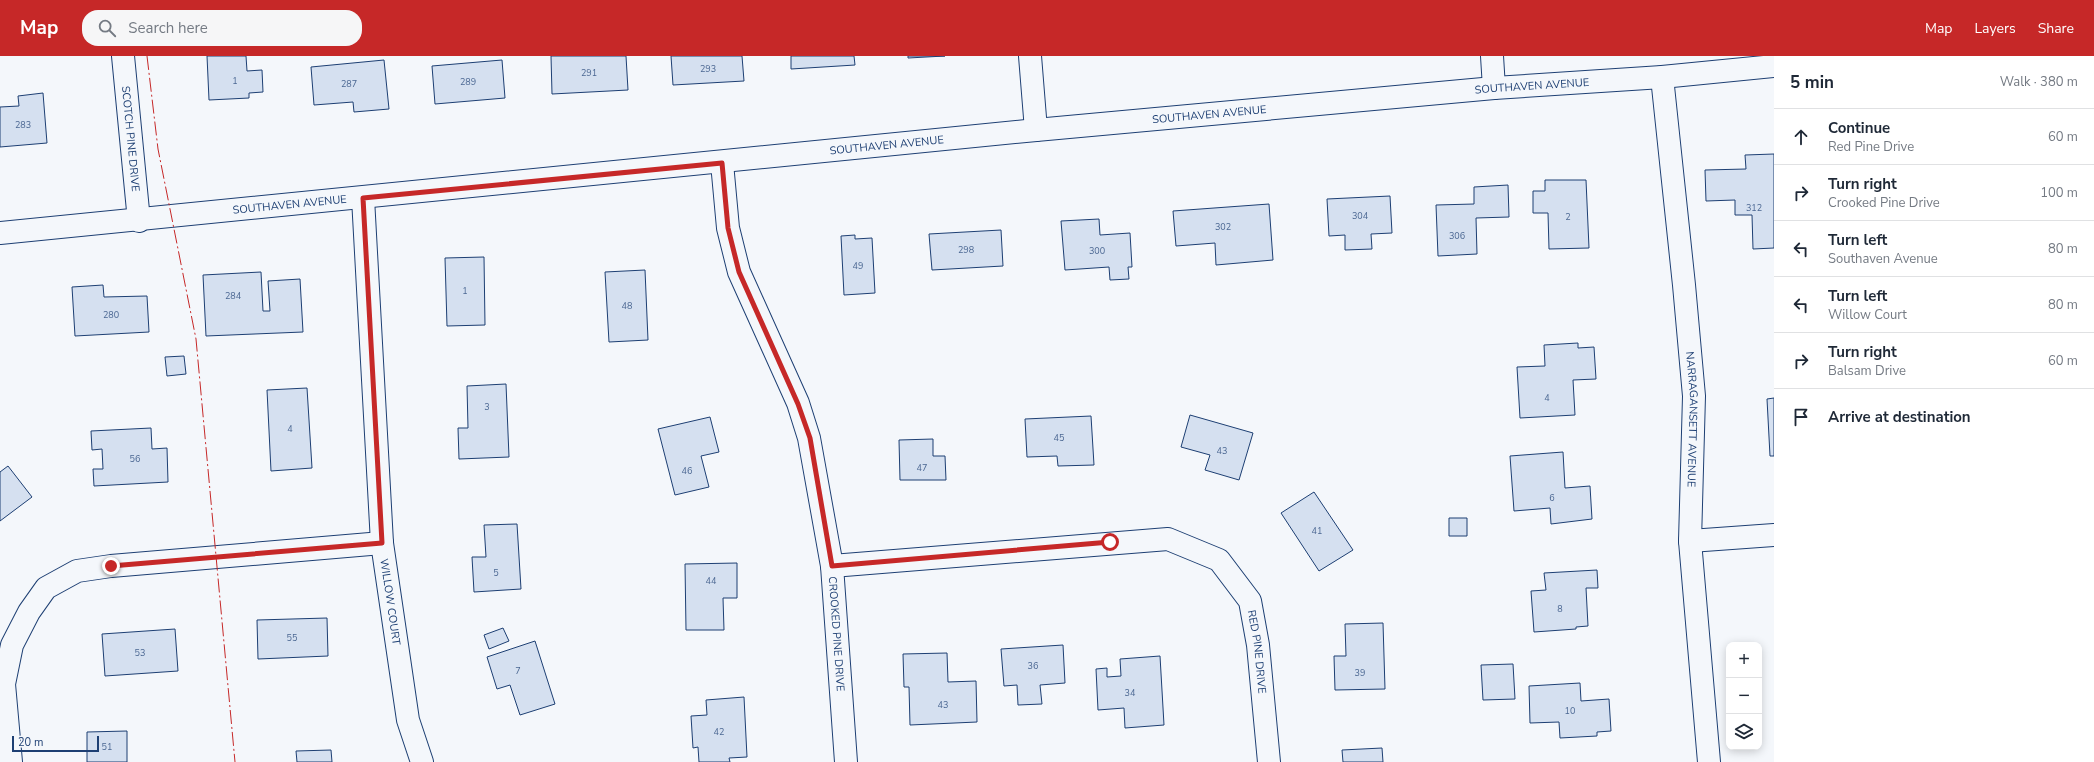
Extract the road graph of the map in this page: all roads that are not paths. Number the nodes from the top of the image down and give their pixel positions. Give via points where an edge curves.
1 (123, 56) edge
2 (1030, 56) edge
3 (1492, 56) edge
4 (1774, 66) edge
5 (1662, 77) junction
6 (1494, 88) junction
7 (1036, 130) junction
8 (722, 163) junction
9 (363, 198) junction
10 (139, 220) junction
11 (0, 233) edge
12 (1774, 535) edge
13 (1690, 541) junction
14 (382, 543) junction
15 (832, 566) junction
16 (11, 762) edge
17 (422, 762) edge
18 (846, 762) edge
19 (1269, 762) edge
20 (1709, 762) edge

1 - 10 street, SCOTCH PINE DRIVE
2 - 7 street
3 - 6 street
4 - 5 street, SOUTHAVEN AVENUE
5 - 6 street, SOUTHAVEN AVENUE
5 - 13 street, NARRAGANSETT AVENUE via 1694,396
6 - 7 street, SOUTHAVEN AVENUE
7 - 8 street, SOUTHAVEN AVENUE
8 - 9 street, SOUTHAVEN AVENUE
8 - 15 street, CROOKED PINE DRIVE via 728,228 739,272 798,404 810,438
9 - 10 street, SOUTHAVEN AVENUE
9 - 14 street, WILLOW COURT
10 - 11 street, SOUTHAVEN AVENUE
12 - 13 street
13 - 20 street, NARRAGANSETT AVENUE
14 - 16 street via 111,566 77,571 46,588 29,612 12,646 4,684
14 - 17 street, WILLOW COURT via 408,720
15 - 18 street, CROOKED PINE DRIVE
15 - 19 street, RED PINE DRIVE via 1168,538 1219,560 1250,601 1258,645

